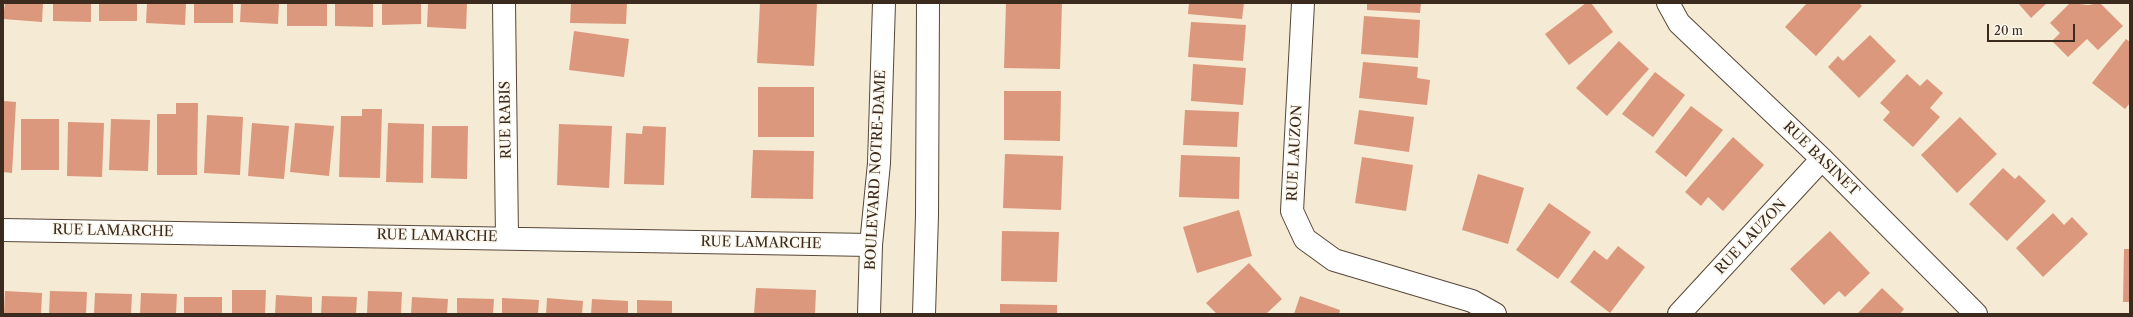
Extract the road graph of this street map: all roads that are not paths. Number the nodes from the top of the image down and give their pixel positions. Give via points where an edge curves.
1 (504, 3) edge
2 (884, 3) edge
3 (928, 3) edge
4 (1303, 3) edge
5 (1668, 3) edge
6 (1822, 159) junction
7 (3, 230) edge
8 (507, 238) junction
9 (871, 245) junction
10 (869, 314) edge
11 (924, 314) edge
12 (1495, 314) edge
13 (1679, 314) edge
14 (1976, 314) edge

1 - 8 street, RUE RABIS
2 - 9 street, BOULEVARD NOTRE-DAME via 879,163
3 - 11 street
4 - 12 street, RUE LAUZON via 1292,211 1305,239 1334,260 1472,301
5 - 6 street, RUE BASINET via 1679,23
6 - 13 street, RUE LAUZON
6 - 14 street, RUE BASINET
7 - 8 street, RUE LAMARCHE
8 - 9 street, RUE LAMARCHE
9 - 10 street, BOULEVARD NOTRE-DAME

